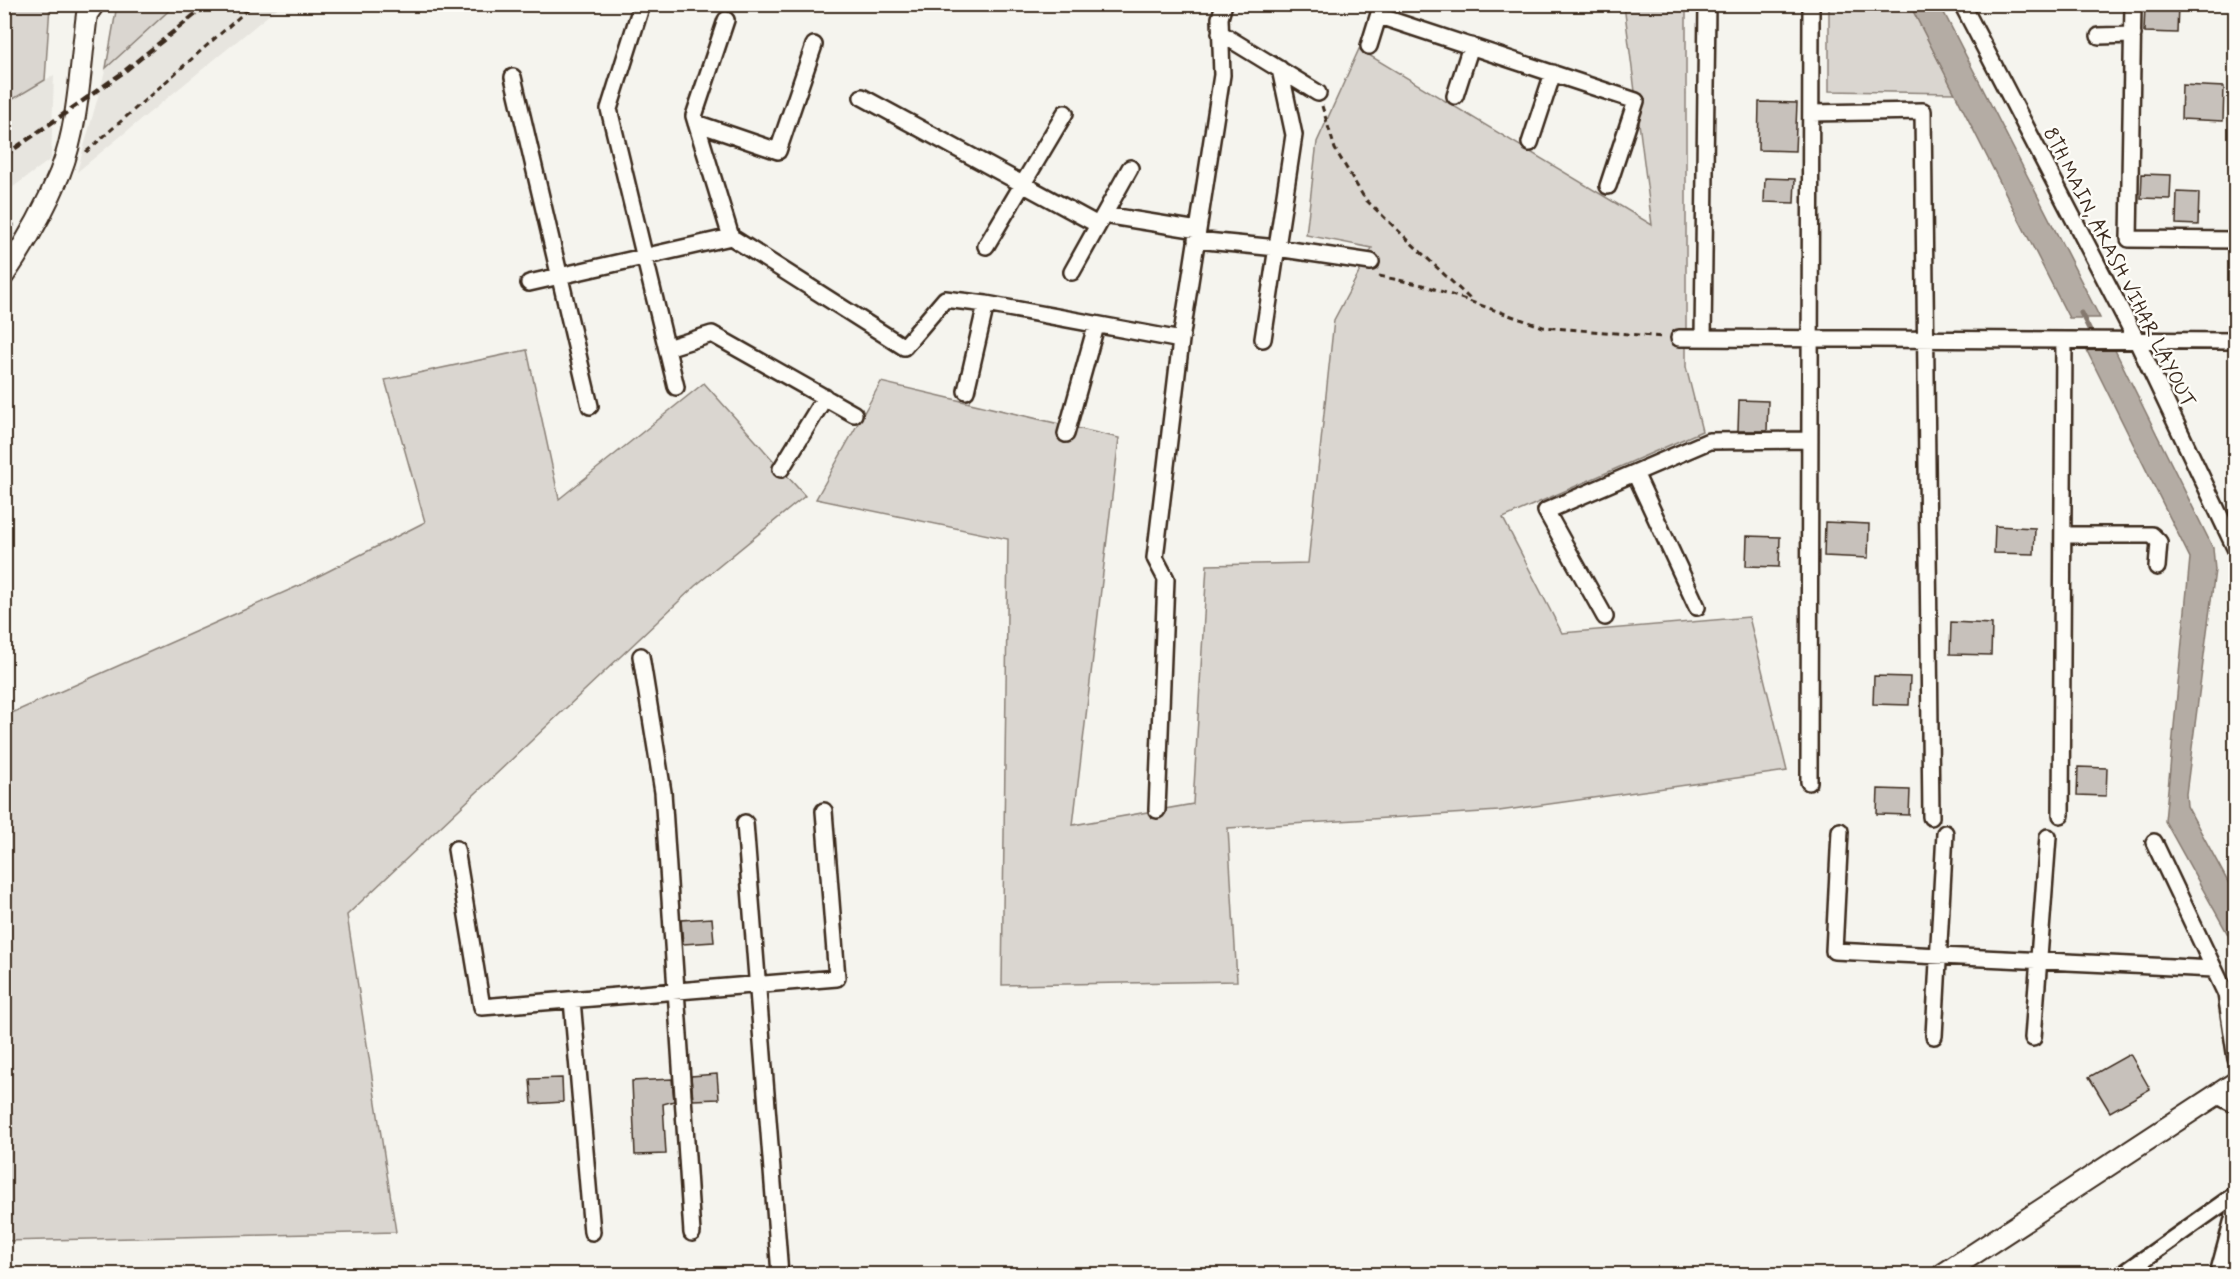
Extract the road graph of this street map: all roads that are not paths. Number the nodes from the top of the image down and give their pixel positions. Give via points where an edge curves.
1 (642, 4) edge
2 (1224, 4) edge
3 (1707, 4) edge
4 (1811, 4) edge
5 (1962, 4) edge
6 (2133, 4) edge
7 (88, 8) edge
8 (1381, 10) edge
9 (726, 20) dead end
10 (1220, 33) junction
11 (2133, 35) junction
12 (2099, 36) dead end
13 (814, 45) dead end
14 (1369, 46) dead end
15 (1471, 46) junction
16 (1280, 69) junction
17 (1553, 73) junction
18 (513, 77) dead end
19 (1318, 93) road end
20 (1455, 96) dead end
21 (862, 97) dead end
22 (1811, 113) junction
23 (1065, 114) dead end
24 (696, 123) junction
25 (1530, 143) dead end
26 (1130, 168) dead end
27 (1023, 184) junction
28 (1608, 186) dead end
29 (1101, 220) junction
30 (1197, 235) junction
31 (731, 237) junction
32 (2235, 240) edge
33 (986, 246) dead end
34 (1277, 248) junction
35 (644, 257) junction
36 (1371, 262) road end
37 (1072, 272) dead end
38 (4, 275) edge
39 (560, 276) junction
40 (529, 283) dead end
41 (986, 304) junction
42 (1096, 326) junction
43 (1678, 338) road end
44 (1703, 338) junction
45 (1263, 339) dead end
46 (1810, 339) junction
47 (1925, 339) junction
48 (2131, 339) junction
49 (1181, 340) junction
50 (2064, 340) junction
51 (2235, 340) edge
52 (666, 348) junction
53 (676, 387) dead end
54 (966, 391) dead end
55 (825, 397) junction
56 (590, 406) dead end
57 (854, 414) dead end
58 (1066, 434) dead end
59 (1810, 440) junction
60 (781, 469) dead end
61 (1635, 473) junction
62 (2063, 535) junction
63 (2235, 550) edge
64 (2157, 567) dead end
65 (1697, 607) dead end
66 (1605, 617) dead end
67 (641, 656) dead end
68 (1809, 782) dead end
69 (1157, 810) dead end
70 (824, 811) dead end
71 (2061, 815) dead end
72 (1931, 817) dead end
73 (745, 823) dead end
74 (1840, 831) dead end
75 (1945, 833) dead end
76 (2048, 837) dead end
77 (2154, 842) dead end
78 (456, 849) dead end
79 (1939, 956) junction
80 (2038, 961) junction
81 (2214, 969) junction
82 (758, 985) junction
83 (676, 991) junction
84 (572, 1000) junction
85 (1935, 1036) dead end
86 (2032, 1038) dead end
87 (2235, 1059) edge
88 (2235, 1082) edge
89 (2216, 1095) junction
90 (2235, 1105) edge
91 (2235, 1194) edge
92 (2235, 1208) edge
93 (592, 1232) dead end
94 (692, 1233) dead end
95 (780, 1275) edge
96 (1943, 1275) edge
97 (2123, 1275) edge
98 (2218, 1275) edge

1 - 35 street via 609,109
2 - 10 street
3 - 44 street
4 - 22 street
5 - 48 street, 8TH MAIN, AKASH VIHAR LAYOUT
6 - 11 street
7 - 38 street via 75,106 60,172 29,238
8 - 14 street
8 - 15 street
9 - 24 street via 694,116
10 - 16 street
10 - 30 street via 1222,75
11 - 12 street
11 - 32 street via 2129,239
13 - 24 street via 778,151
15 - 17 street
15 - 20 street
16 - 19 street
16 - 34 street via 1294,135
17 - 25 street
17 - 28 street via 1636,101
18 - 39 street
21 - 27 street
22 - 46 street
22 - 47 street via 1923,111
23 - 27 street
24 - 31 street
26 - 29 street
27 - 29 street
27 - 33 street
29 - 30 street
29 - 37 street
30 - 34 street
30 - 49 street
31 - 35 street
31 - 41 street via 904,347 945,299
34 - 36 street
34 - 45 street
35 - 39 street
35 - 52 street
39 - 40 street
39 - 56 street
41 - 42 street
41 - 54 street
42 - 49 street
42 - 58 street
43 - 44 street
44 - 46 street
46 - 47 street
46 - 59 street
47 - 50 street
47 - 72 street
48 - 50 street
48 - 51 street
48 - 63 street, 8TH MAIN, AKASH VIHAR LAYOUT
49 - 69 street via 1155,558 1166,579
50 - 62 street
52 - 53 street
52 - 55 street via 712,334
55 - 57 street
55 - 60 street
59 - 61 street via 1709,441
59 - 68 street
61 - 65 street
61 - 66 street via 1546,511
62 - 64 street via 2152,535 2158,542
62 - 71 street
67 - 83 street via 663,792
70 - 82 street via 837,978
73 - 82 street
74 - 79 street via 1834,951
75 - 79 street
76 - 80 street
77 - 81 street
78 - 84 street via 482,1007
79 - 80 street
79 - 85 street
80 - 81 street
80 - 86 street
81 - 87 street via 2226,994
82 - 83 street
82 - 95 street
83 - 84 street
83 - 94 street
84 - 93 street
88 - 89 street
89 - 90 street
89 - 96 street
91 - 97 street
92 - 98 street

